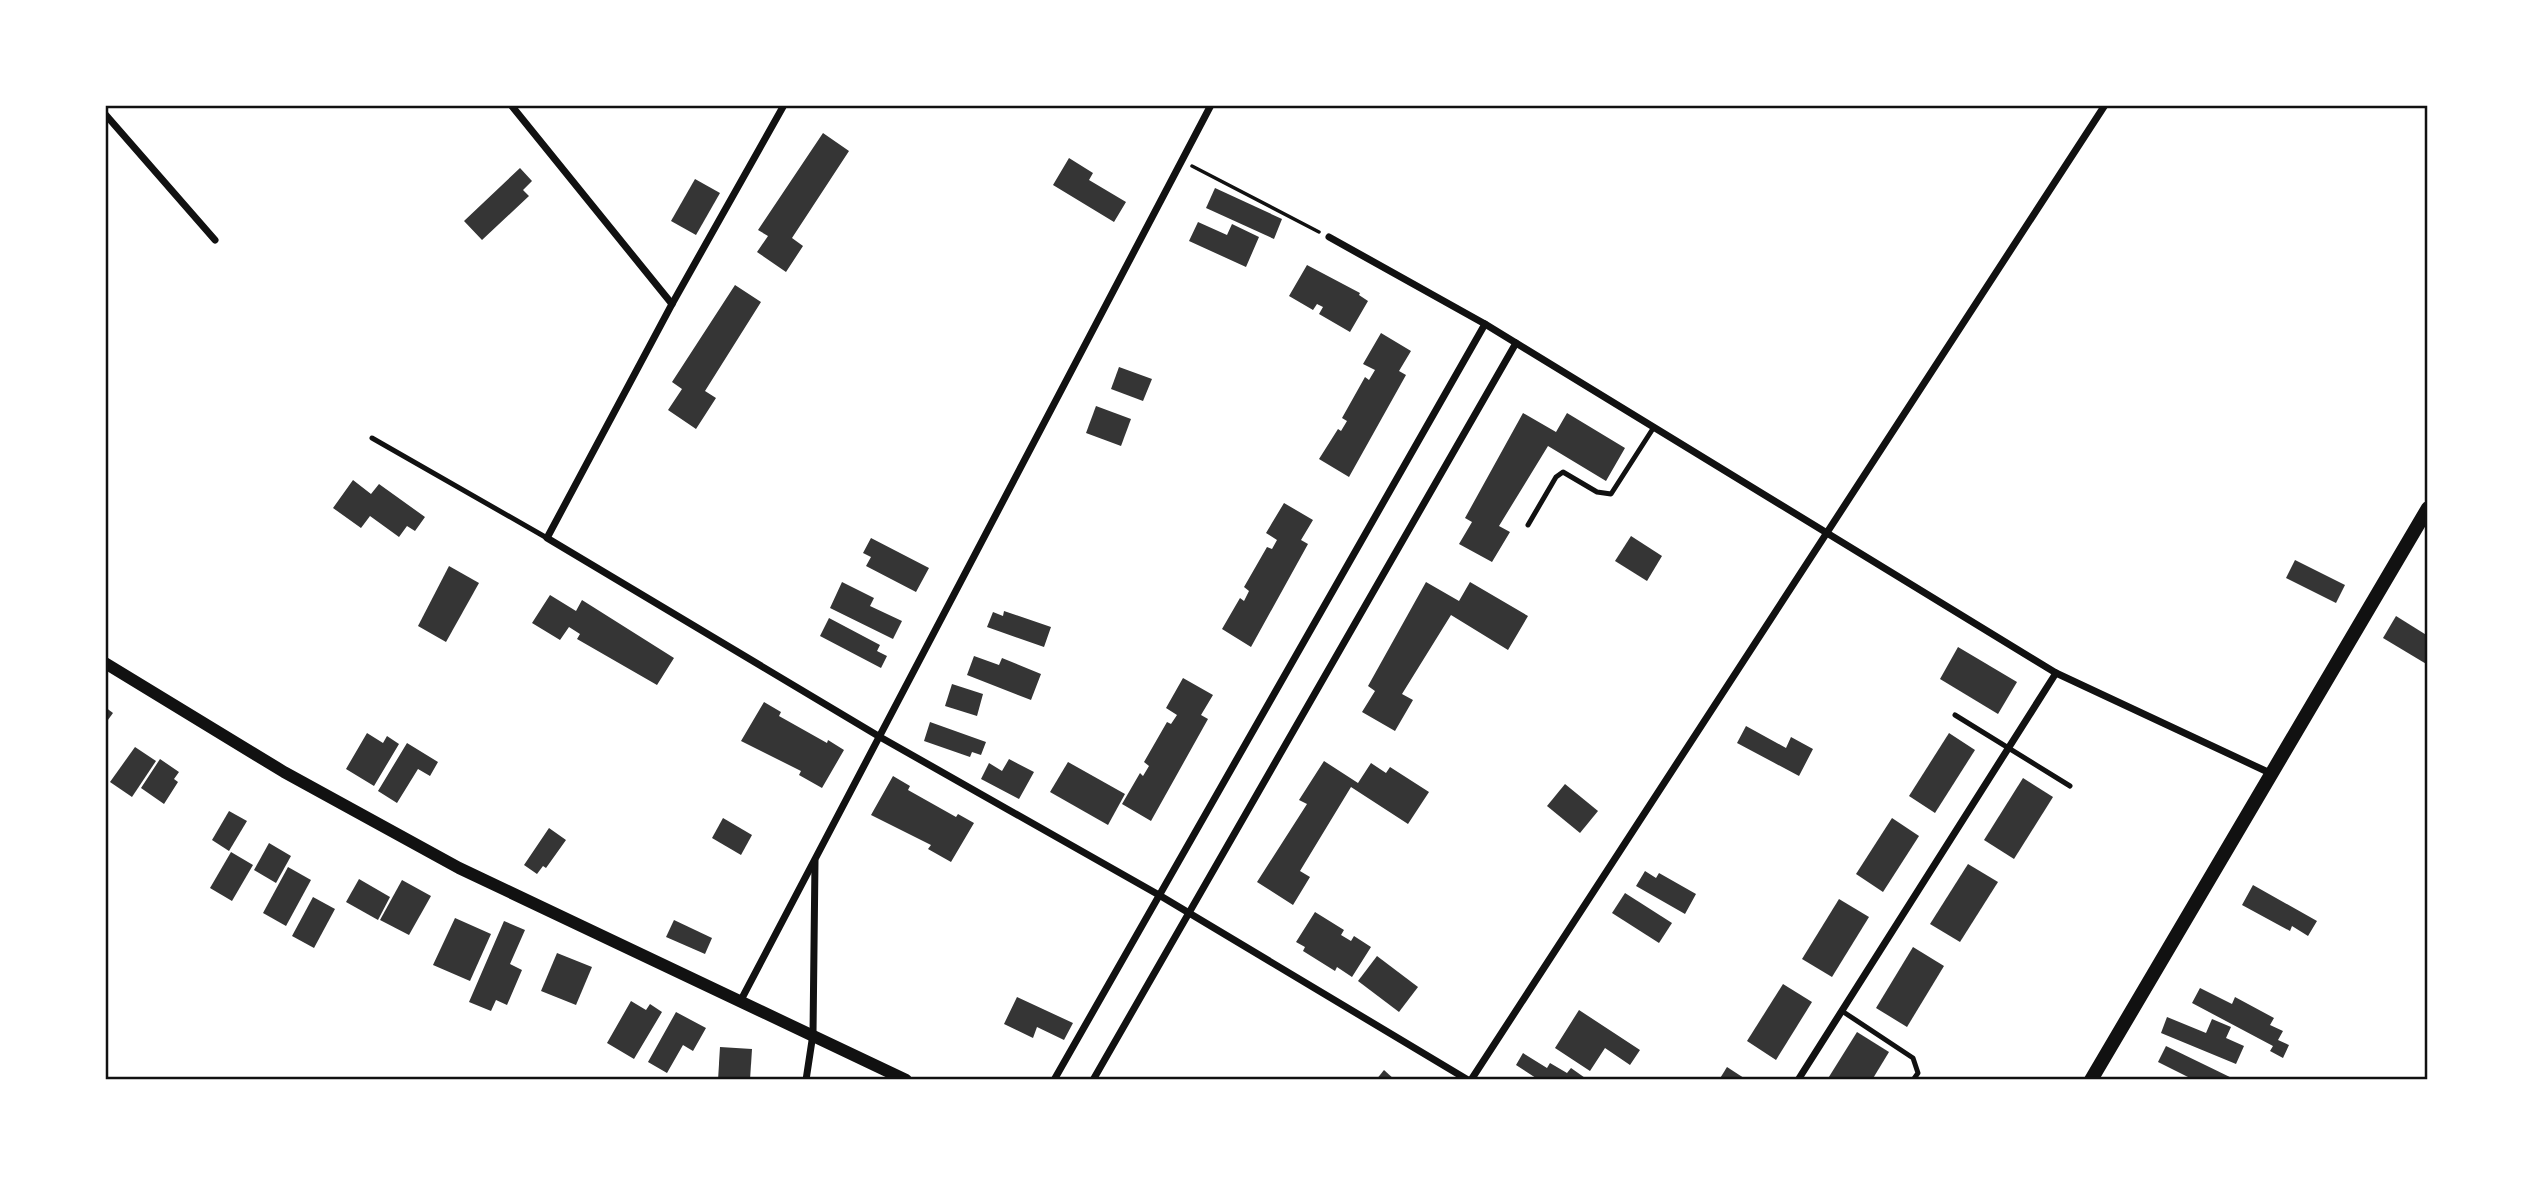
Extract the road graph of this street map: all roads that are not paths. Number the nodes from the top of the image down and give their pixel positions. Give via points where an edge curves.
1 (511, 105) edge
2 (784, 105) edge
3 (1211, 105) edge
4 (2105, 105) edge
5 (105, 114) edge
6 (1329, 237) road end
7 (215, 240) dead end
8 (672, 304) junction
9 (1485, 324) junction
10 (1516, 343) junction
11 (1654, 427) junction
12 (372, 438) dead end
13 (2428, 508) edge
14 (1528, 525) dead end
15 (1827, 533) junction
16 (547, 538) junction
17 (105, 663) edge
18 (2056, 673) junction
19 (1955, 715) dead end
20 (880, 737) junction
21 (2008, 748) junction
22 (2270, 773) junction
23 (2070, 786) dead end
24 (815, 860) junction
25 (1159, 895) junction
26 (1189, 913) junction
27 (741, 1000) junction
28 (1842, 1011) junction
29 (813, 1034) junction
30 (806, 1080) edge
31 (906, 1080) edge
32 (1054, 1080) edge
33 (1093, 1080) edge
34 (1469, 1080) edge
35 (1798, 1080) edge
36 (1913, 1080) edge
37 (2091, 1080) edge

1 - 8 street
2 - 8 street
3 - 20 street
4 - 15 street
5 - 7 street
6 - 9 street
8 - 16 street
9 - 10 street
9 - 25 street
10 - 11 street
10 - 26 street
11 - 14 lane via 1611,494 1597,492 1563,472
11 - 15 street
12 - 16 lane
13 - 22 main road
15 - 18 street
15 - 34 street
16 - 20 street
17 - 27 street via 400,837
18 - 21 street
18 - 22 street
19 - 21 lane
20 - 24 street
20 - 25 street
21 - 23 lane
21 - 28 street
22 - 37 main road
24 - 27 street
24 - 29 street
25 - 26 street
25 - 32 street
26 - 33 street
26 - 34 street
27 - 29 street
28 - 35 street
28 - 36 lane via 1913,1058 1917,1073
29 - 30 street
29 - 31 street

